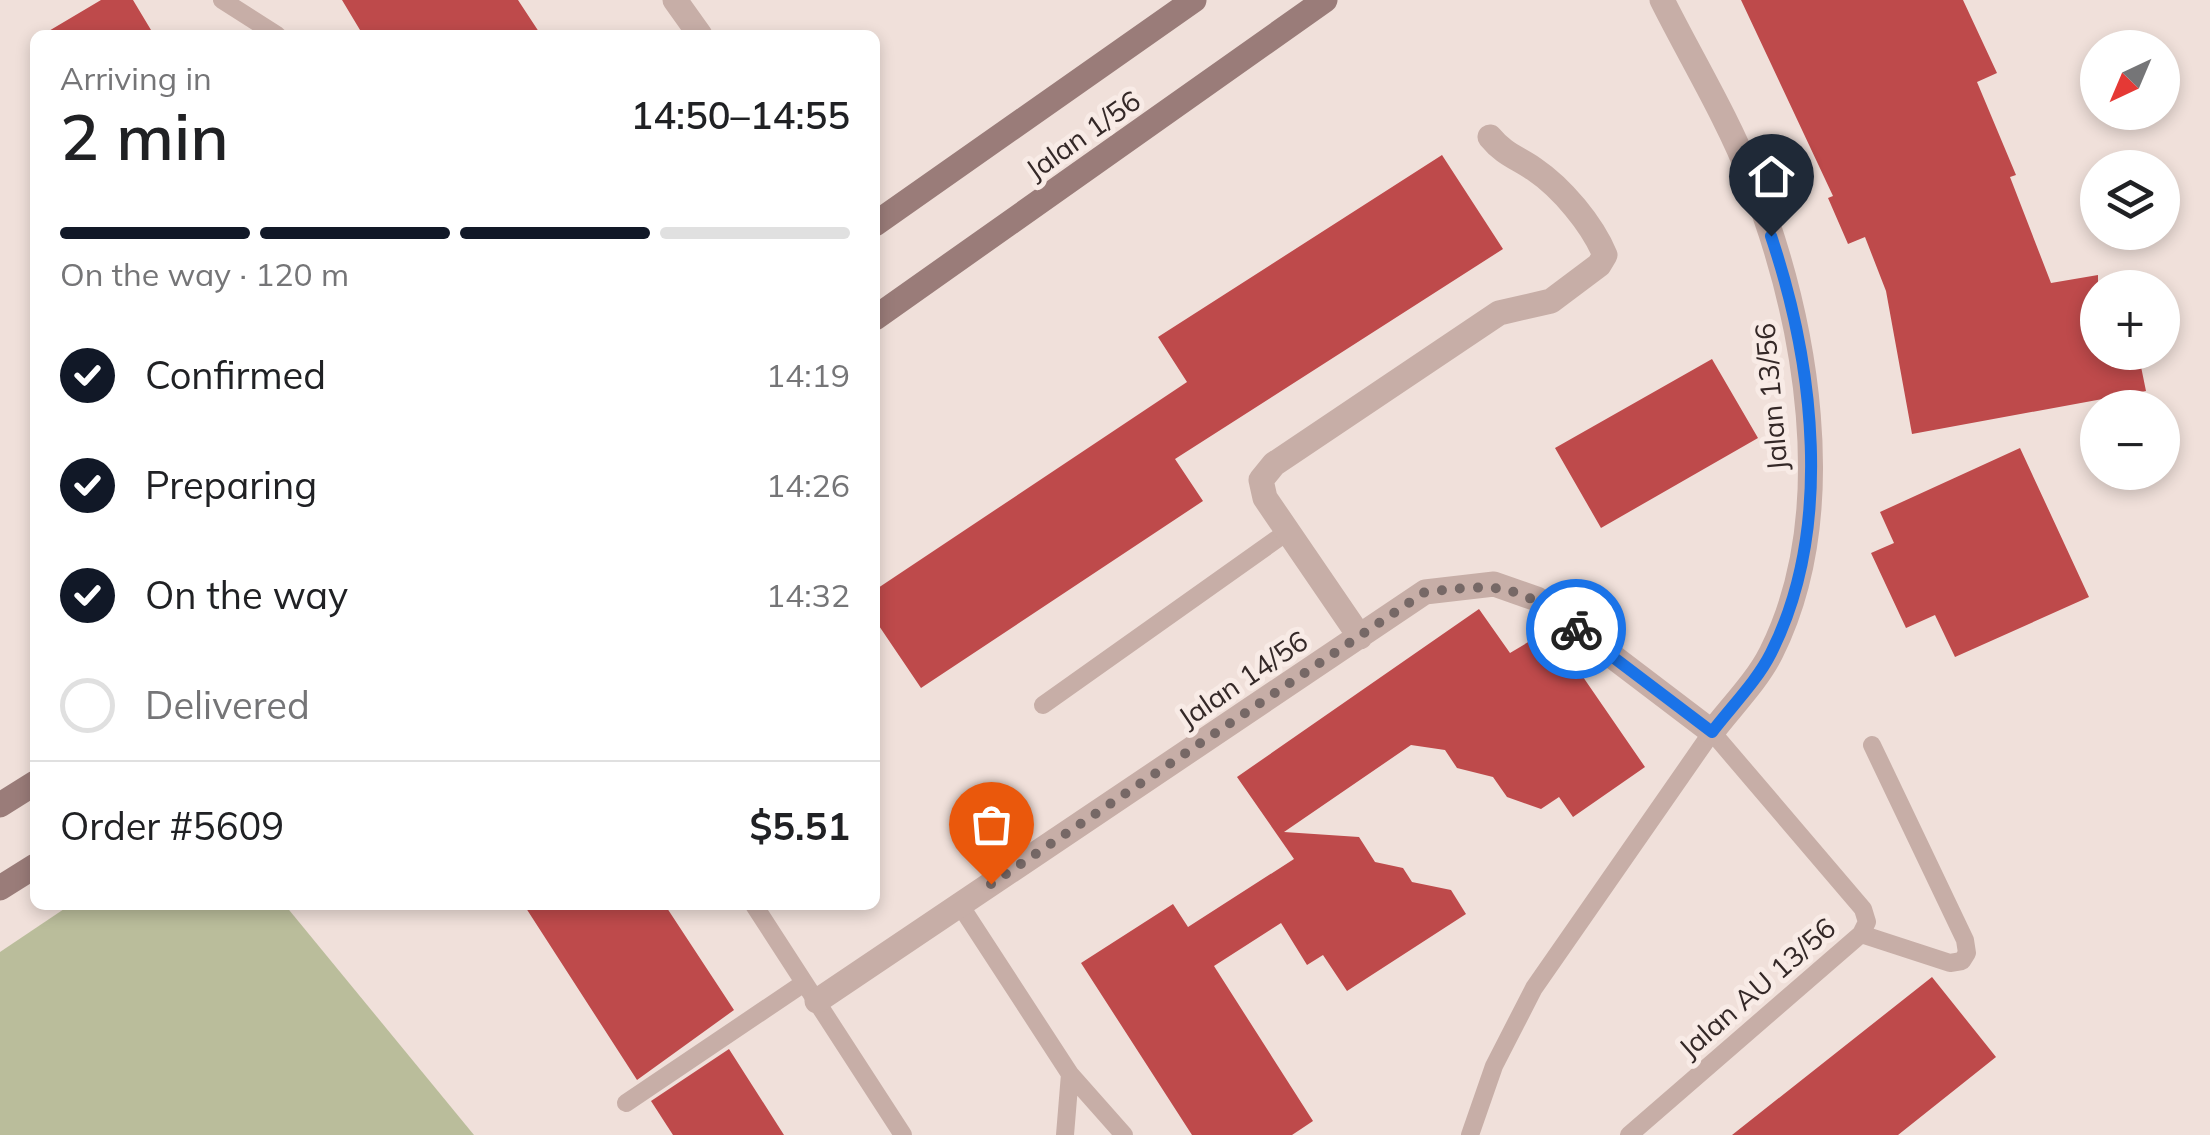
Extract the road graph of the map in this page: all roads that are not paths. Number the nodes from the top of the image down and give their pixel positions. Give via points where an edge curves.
1 (222, 0) edge
2 (676, 0) edge
3 (1194, 0) edge
4 (1325, 0) edge
5 (1662, 0) edge
6 (269, 30) edge
7 (697, 30) edge
8 (1490, 137) dead end
9 (880, 220) edge
10 (880, 314) edge
11 (1287, 532) junction
12 (1360, 636) junction
13 (1043, 705) dead end
14 (1712, 732) junction
15 (1872, 745) dead end
16 (30, 786) edge
17 (0, 805) edge
18 (30, 869) edge
19 (0, 888) edge
20 (960, 905) junction
21 (757, 910) edge
22 (1861, 934) junction
23 (810, 992) junction
24 (1070, 1074) junction
25 (626, 1103) dead end
26 (903, 1135) edge
27 (1065, 1135) edge
28 (1124, 1135) edge
29 (1470, 1135) edge
30 (1629, 1135) edge

1 - 6 lane
2 - 7 street
3 - 9 main road, Jalan 1/56
4 - 10 main road, Jalan 1/56
5 - 14 street, Jalan 13/56 via 1750,175 1792,296 1811,445 1802,572 1771,654
8 - 11 street via 1572,206 1596,236 1604,255 1599,266 1551,301 1499,313 1274,464 1261,480
11 - 12 street
11 - 13 lane
12 - 14 street, Jalan 14/56 via 1425,592 1494,584 1537,600
12 - 20 street, Jalan 14/56
14 - 22 lane, Jalan AU 13/56 via 1863,909 1867,922
14 - 29 lane via 1534,988 1494,1066
15 - 22 lane via 1967,954 1950,963
16 - 17 main road
18 - 19 main road
20 - 23 street, Jalan 14/56
20 - 24 lane
21 - 23 lane
22 - 30 lane, Jalan AU 13/56
23 - 25 lane
23 - 26 lane
24 - 27 lane
24 - 28 lane

